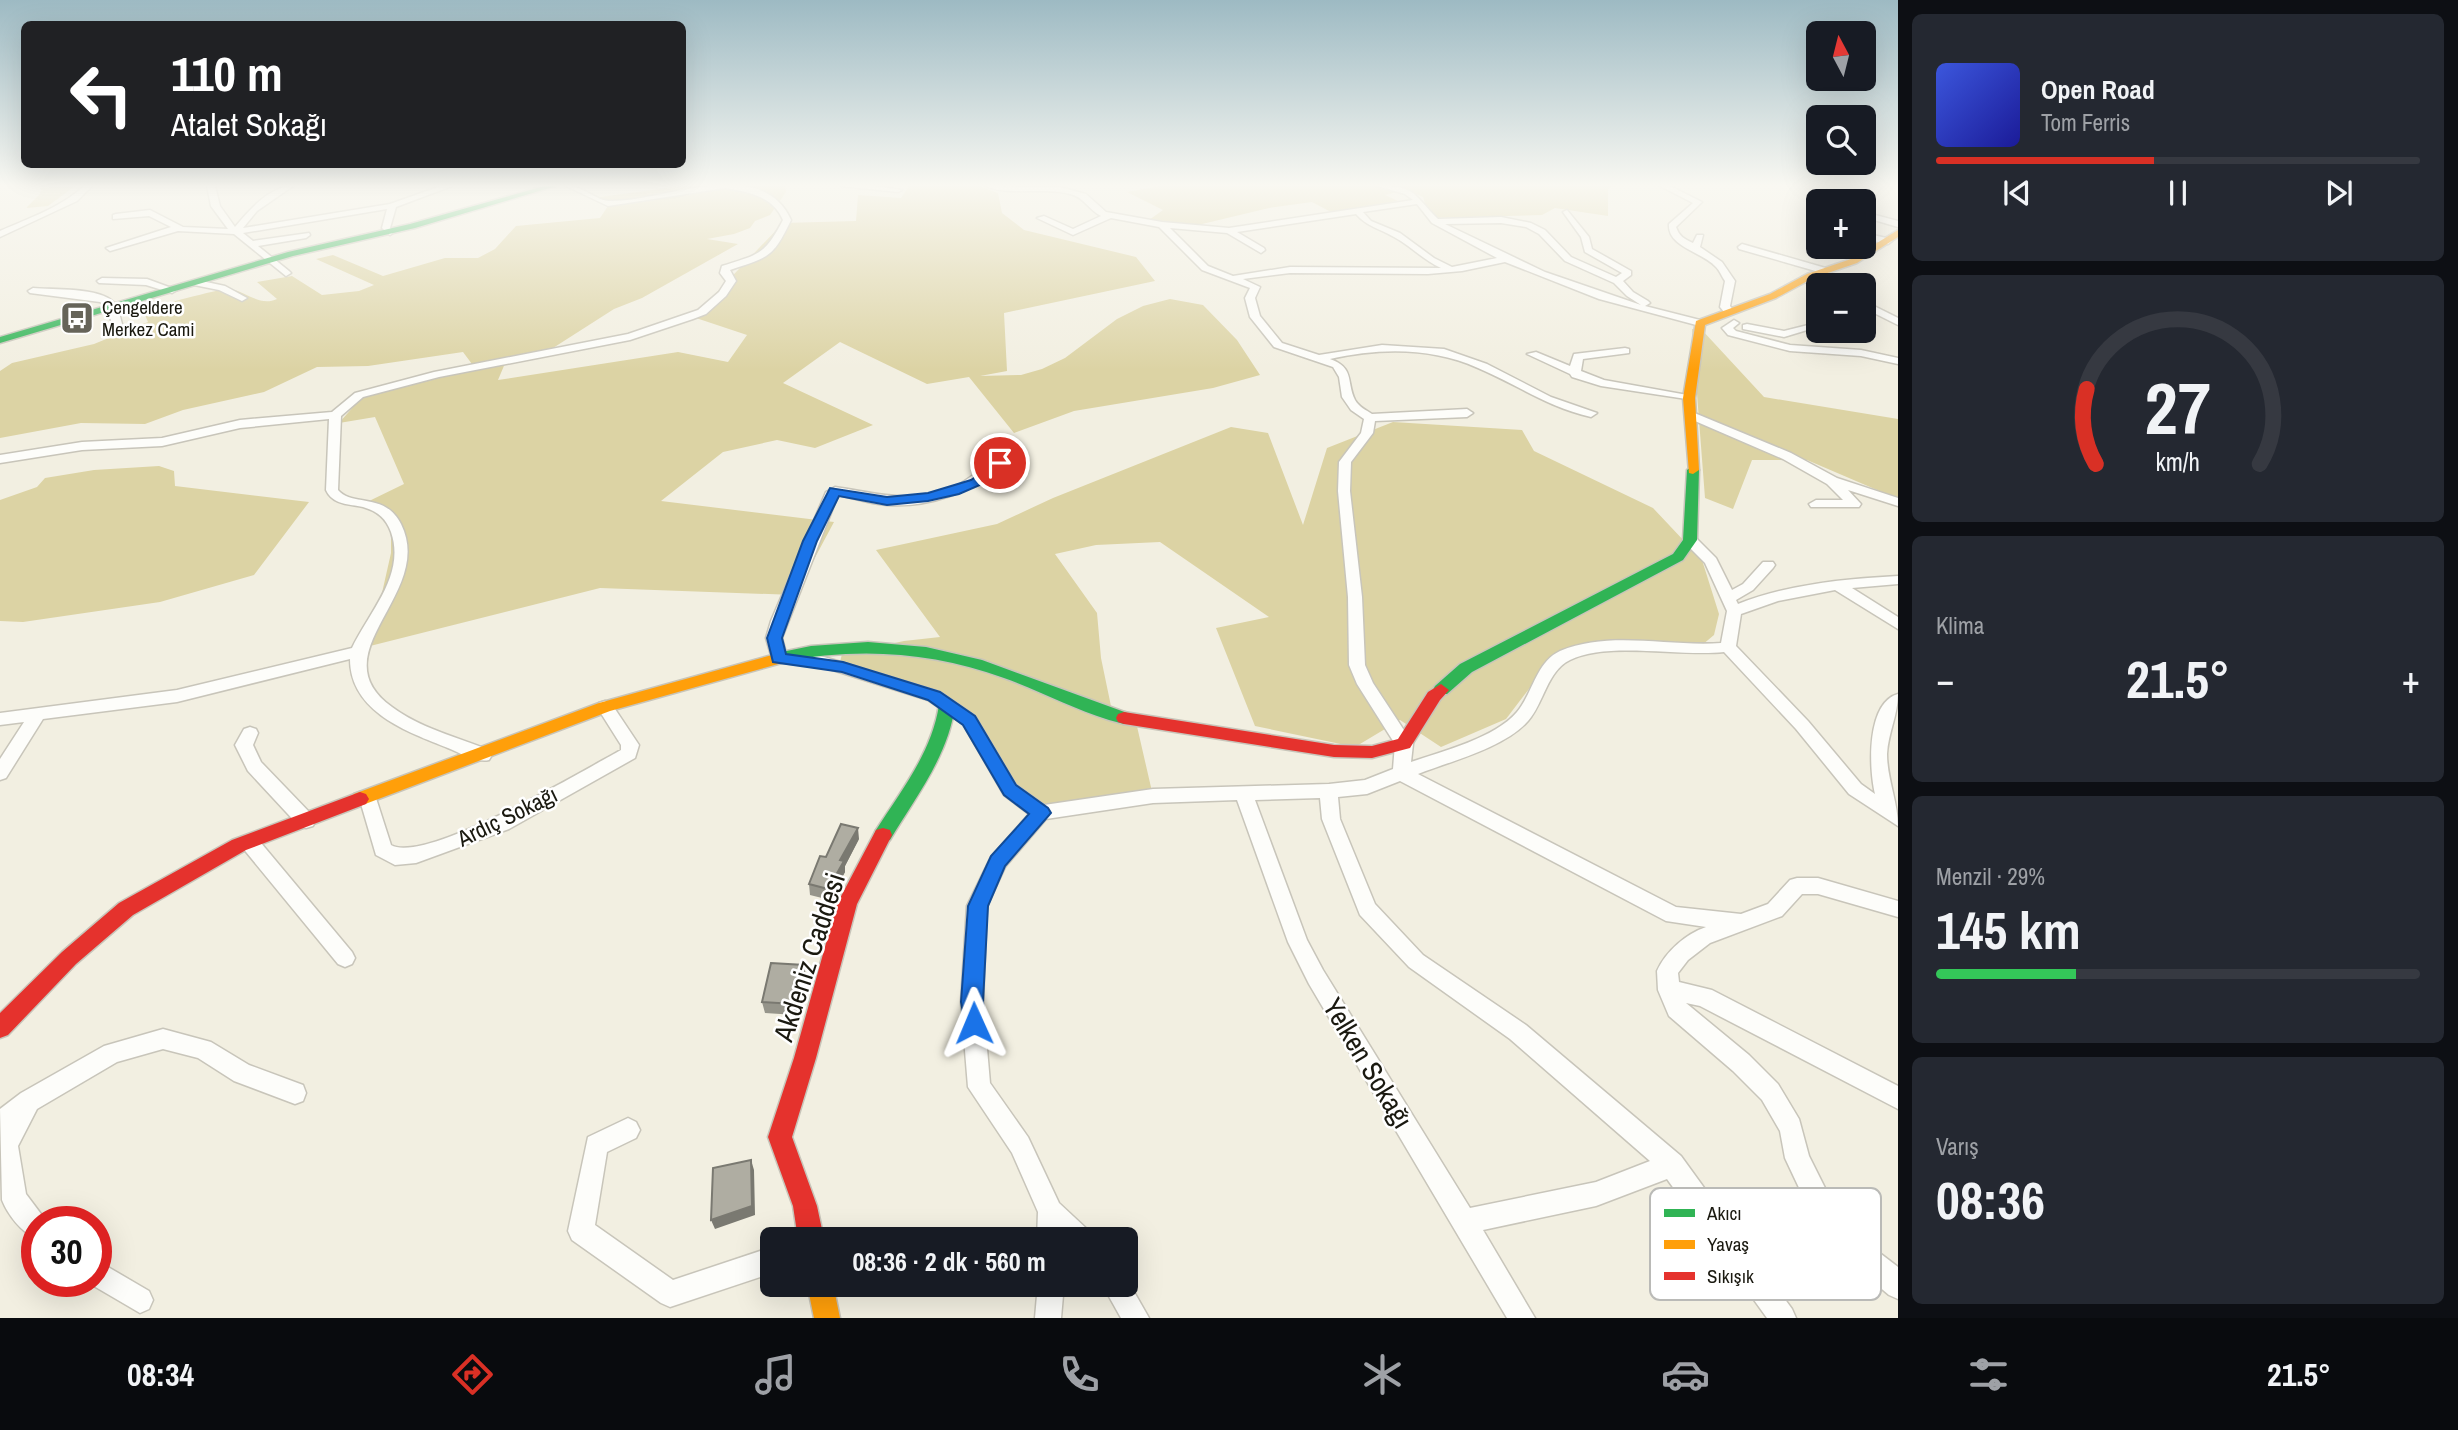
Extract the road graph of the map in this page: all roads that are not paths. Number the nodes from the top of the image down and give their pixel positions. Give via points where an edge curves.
1 (256, 248) edge
2 (325, 248) edge
3 (772, 248) edge
4 (1185, 248) edge
5 (1257, 248) edge
6 (1415, 248) edge
7 (1483, 248) edge
8 (1557, 248) edge
9 (1587, 248) edge
10 (1695, 248) edge
11 (1743, 248) edge
12 (1876, 248) edge
13 (1261, 250) dead end
14 (1504, 259) junction
15 (268, 261) junction
16 (1454, 270) junction
17 (286, 273) dead end
18 (1811, 273) edge
19 (1833, 273) edge
20 (1235, 278) junction
21 (1806, 279) edge
22 (102, 281) dead end
23 (1617, 281) junction
24 (197, 283) junction
25 (172, 290) junction
26 (33, 291) dead end
27 (242, 298) dead end
28 (112, 307) junction
29 (1876, 310) edge
30 (1714, 319) junction
31 (1898, 322) edge
32 (117, 324) dead end
33 (1806, 328) edge
34 (0, 340) edge
35 (1625, 351) dead end
36 (1532, 354) dead end
37 (1321, 358) junction
38 (1898, 361) edge
39 (1576, 375) junction
40 (1689, 398) junction
41 (1591, 413) dead end
42 (1467, 414) dead end
43 (335, 415) junction
44 (1692, 416) junction
45 (1370, 418) junction
46 (0, 459) edge
47 (1000, 463) dead end
48 (1832, 481) junction
49 (1898, 502) edge
50 (1816, 504) dead end
51 (1690, 540) junction
52 (1768, 565) dead end
53 (1898, 580) edge
54 (1837, 585) junction
55 (1731, 605) junction
56 (1898, 624) edge
57 (1728, 647) junction
58 (359, 652) junction
59 (779, 658) junction
60 (1898, 700) edge
61 (947, 705) junction
62 (606, 708) junction
63 (37, 715) junction
64 (0, 719) edge
65 (250, 733) dead end
66 (1404, 744) junction
67 (483, 755) junction
68 (0, 773) edge
69 (1401, 773) junction
70 (1329, 791) junction
71 (1243, 793) junction
72 (368, 797) junction
73 (1041, 813) junction
74 (1895, 817) edge
75 (306, 821) junction
76 (250, 842) junction
77 (1898, 909) edge
78 (1741, 922) junction
79 (345, 958) dead end
80 (1669, 990) junction
81 (0, 1028) edge
82 (295, 1093) dead end
83 (1898, 1098) edge
84 (29, 1101) junction
85 (0, 1123) edge
86 (628, 1130) dead end
87 (1672, 1165) junction
88 (1689, 1188) edge
89 (1810, 1188) edge
90 (21, 1208) edge
91 (1050, 1212) junction
92 (1464, 1222) junction
93 (809, 1227) edge
94 (1050, 1227) edge
95 (1066, 1227) edge
96 (760, 1264) edge
97 (1881, 1272) edge
98 (112, 1283) edge
99 (1898, 1286) edge
100 (823, 1297) edge
101 (1050, 1297) edge
102 (1123, 1297) edge
103 (140, 1300) dead end
104 (1770, 1300) edge
105 (827, 1318) edge
106 (1048, 1318) edge
107 (1136, 1318) edge
108 (1522, 1318) edge
109 (1783, 1318) edge

1 - 15 street
2 - 15 street
3 - 43 street via 763,256 725,268 731,281 702,312 630,337 438,374 359,395
4 - 20 street via 1205,268
5 - 13 street
6 - 16 street
7 - 14 street
8 - 23 street via 1568,259
9 - 23 street via 1628,273
10 - 30 street via 1725,271 1730,281 1725,307
11 - 18 street
12 - 19 street
14 - 16 street
14 - 30 street via 1602,297
15 - 17 street
15 - 24 street
16 - 20 street via 1309,270
20 - 37 street via 1255,287 1250,298 1255,317 1278,345
21 - 30 street
22 - 25 street via 147,282
23 - 30 street via 1636,298
24 - 25 street
24 - 27 street
25 - 28 street
26 - 28 street via 91,296
28 - 32 street
28 - 34 street
29 - 31 street
30 - 33 street via 1784,334
30 - 38 street via 1732,333 1780,346
30 - 40 street
35 - 39 street via 1578,356
36 - 39 street
37 - 41 street via 1377,349 1447,352 1570,410
37 - 45 street via 1343,372 1348,397
39 - 40 street via 1624,389
40 - 44 street
42 - 45 street
43 - 46 street via 240,424 162,442 58,448
43 - 58 street via 335,496 387,513 402,545 390,596
44 - 48 street via 1763,445
44 - 51 street
45 - 66 street via 1367,433 1345,462 1357,665
47 - 59 street via 975,482 928,497 887,501 835,491 779,621 774,638
48 - 49 street
48 - 50 street via 1854,504
51 - 55 street via 1711,561
51 - 66 street via 1665,566 1466,668 1434,696
52 - 55 street
53 - 54 street
54 - 55 street
54 - 56 street
55 - 57 street
57 - 69 street via 1705,650 1634,644 1565,655 1547,672 1520,720 1460,752
57 - 74 street via 1855,789
58 - 63 street via 177,696
58 - 67 street via 365,690 378,705 399,719
59 - 61 street via 862,672 934,696
59 - 62 street
59 - 66 street via 832,648 898,648 984,666 1122,718 1334,751 1372,751
60 - 74 street via 1880,731 1881,791
61 - 73 street via 969,720 1010,790
61 - 93 street, Akdeniz Caddesi via 947,720 938,741 847,904 780,1137
62 - 67 street
62 - 72 street, Ardıç Sokağı via 630,745 629,753 502,824 439,848 395,857 383,849
63 - 64 street
63 - 68 street
65 - 75 street via 244,745 254,766
66 - 69 street
67 - 72 street
69 - 70 street via 1367,787
69 - 78 street via 1673,915
70 - 71 street
70 - 87 street via 1331,819 1367,909 1416,961 1518,1032
71 - 73 street via 1153,796
71 - 92 street, Yelken Sokağı via 1315,977
72 - 75 street
73 - 91 street via 998,862 978,906 972,1002 979,1087 1020,1145
75 - 76 street
76 - 79 street
76 - 81 street via 126,909 69,958
77 - 78 street via 1818,886 1797,886 1775,910
78 - 80 street via 1703,937 1681,954 1667,971
80 - 83 street via 1703,997
80 - 89 street via 1677,1009 1770,1092 1791,1127
82 - 84 street via 242,1073 203,1049 163,1039 112,1053
84 - 85 street
84 - 90 street via 6,1145 14,1200
86 - 96 street via 596,1145 581,1231 670,1294
87 - 88 street
87 - 92 street via 1596,1194
91 - 94 street
91 - 95 street
92 - 108 street, Yelken Sokağı
97 - 99 street
98 - 103 street
100 - 105 street
101 - 106 street
102 - 107 street
104 - 109 street

